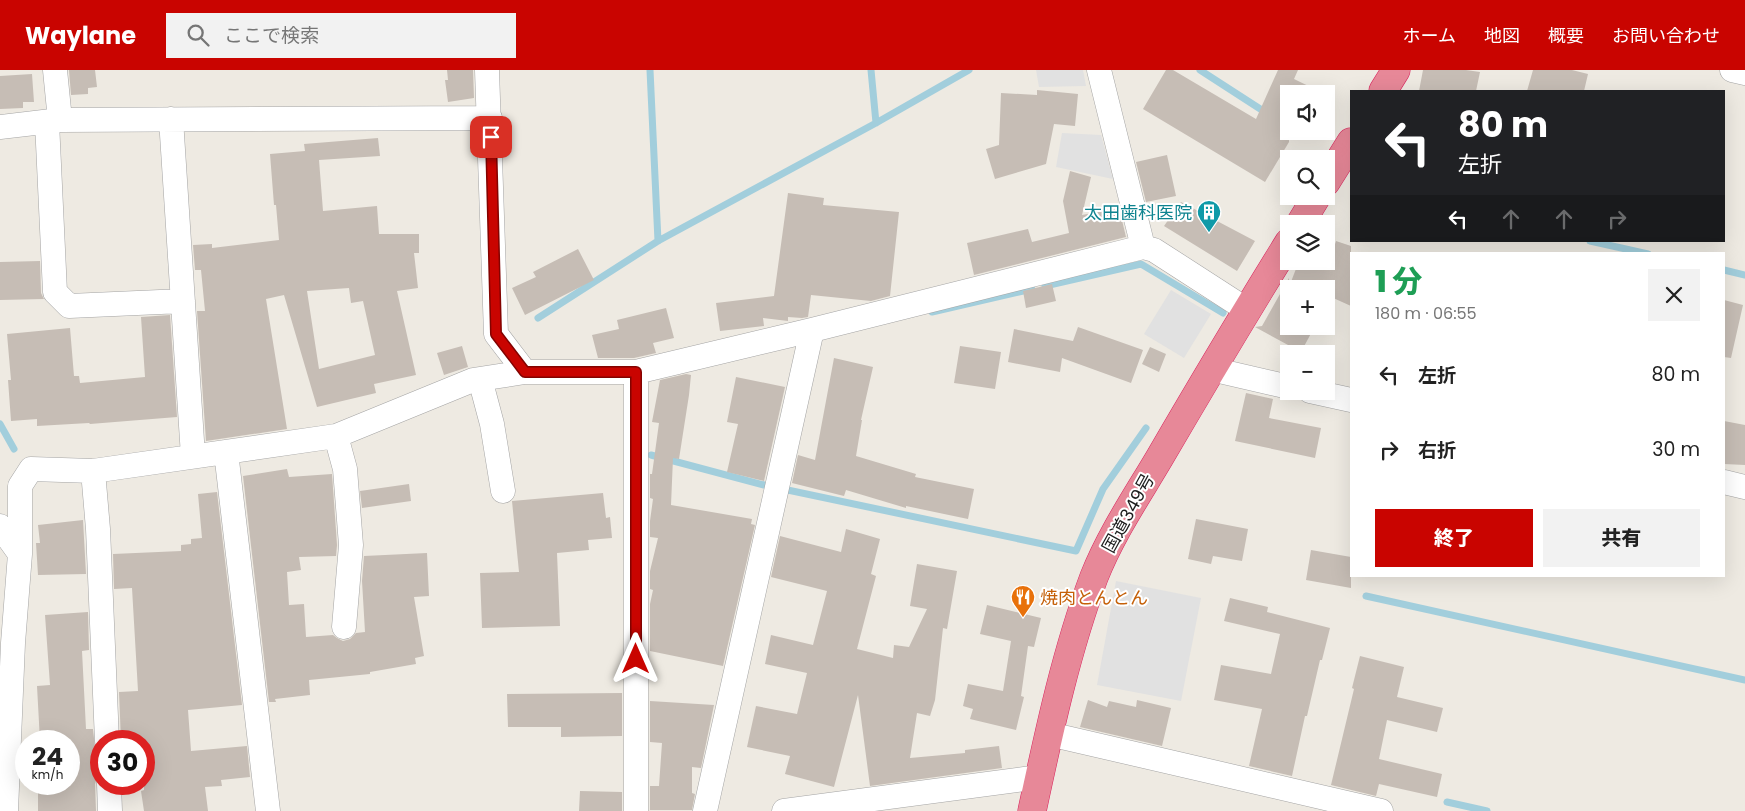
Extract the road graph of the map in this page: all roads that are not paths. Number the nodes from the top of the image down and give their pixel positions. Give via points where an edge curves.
1 (55, 70) edge
2 (487, 70) edge
3 (1099, 70) edge
4 (1396, 70) edge
5 (1732, 70) edge
6 (1745, 73) edge
7 (1384, 90) edge
8 (490, 118) junction
9 (171, 119) junction
10 (54, 121) junction
11 (0, 127) edge
12 (1350, 144) edge
13 (1335, 168) edge
14 (1144, 247) junction
15 (1280, 257) edge
16 (183, 301) junction
17 (1247, 310) junction
18 (812, 330) junction
19 (1211, 369) junction
20 (525, 372) junction
21 (636, 372) junction
22 (480, 379) junction
23 (1280, 385) edge
24 (1335, 396) edge
25 (1350, 400) edge
26 (336, 436) junction
27 (226, 452) junction
28 (192, 456) junction
29 (93, 471) junction
30 (1725, 482) edge
31 (1745, 487) edge
32 (503, 491) dead end
33 (0, 526) edge
34 (20, 554) junction
35 (344, 627) dead end
36 (107, 730) edge
37 (1049, 734) junction
38 (1039, 777) junction
39 (109, 795) edge
40 (6, 811) edge
41 (110, 811) edge
42 (268, 811) edge
43 (636, 811) edge
44 (705, 811) edge
45 (784, 811) edge
46 (1032, 811) edge
47 (1381, 811) edge

1 - 10 street
2 - 8 street
3 - 14 street
4 - 7 highway
5 - 6 street
8 - 9 street
8 - 20 street via 496,334
9 - 10 street
9 - 16 street
10 - 11 street
10 - 16 street via 55,292 69,306
12 - 13 highway
14 - 17 street via 1154,250
14 - 18 street
15 - 17 highway, 国道349号
16 - 28 street
17 - 19 highway, 国道349号
18 - 21 street
18 - 44 street
19 - 23 street
19 - 37 highway, 国道349号 via 1111,540 1095,576 1076,632
20 - 21 street
20 - 22 street
21 - 43 street
22 - 26 street
22 - 32 street via 492,424
24 - 25 street
26 - 27 street
26 - 35 street via 345,469 351,545
27 - 28 street
27 - 42 street
28 - 29 street
29 - 34 street via 31,469 20,486
29 - 36 street
30 - 31 street
33 - 34 street
34 - 40 street
37 - 38 highway, 国道349号
37 - 47 street
38 - 45 street
38 - 46 highway, 国道349号
39 - 41 street

